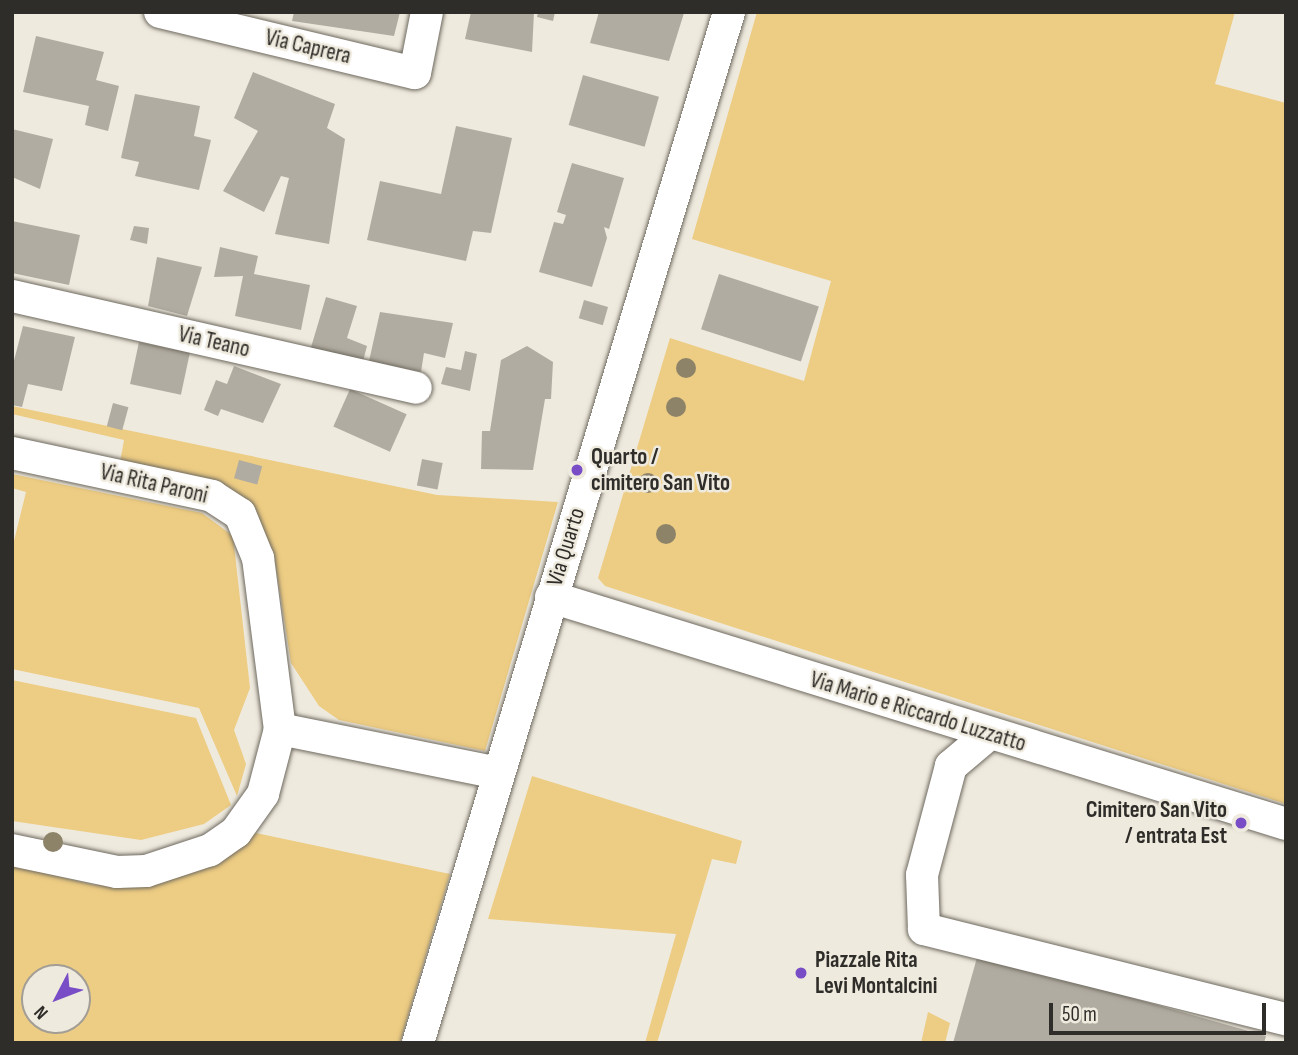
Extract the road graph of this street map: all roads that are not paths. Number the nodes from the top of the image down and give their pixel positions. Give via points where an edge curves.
1 (160, 12) edge
2 (427, 12) edge
3 (729, 12) edge
4 (12, 296) edge
5 (416, 388) dead end
6 (12, 453) edge
7 (551, 597) junction
8 (931, 716) junction
9 (280, 729) junction
10 (989, 734) junction
11 (951, 766) junction
12 (498, 773) junction
13 (1286, 824) edge
14 (12, 850) edge
15 (1286, 1019) edge
16 (418, 1043) edge

1 - 2 street, Via Caprera via 415,73
3 - 7 street, Via Quarto
4 - 5 street, Via Teano
6 - 9 street, Via Rita Paroni via 212,496 240,514 258,558
7 - 8 street, Via Mario e Riccardo Luzzatto
7 - 12 street, Via Quarto
8 - 10 street, Via Mario e Riccardo Luzzatto
8 - 11 street
9 - 12 street
9 - 14 street, Via Rita Paroni via 263,793 236,832 210,850 146,871 117,872
10 - 11 street
10 - 13 street, Via Mario e Riccardo Luzzatto
11 - 15 street via 922,875 924,929
12 - 16 street, Via Quarto

